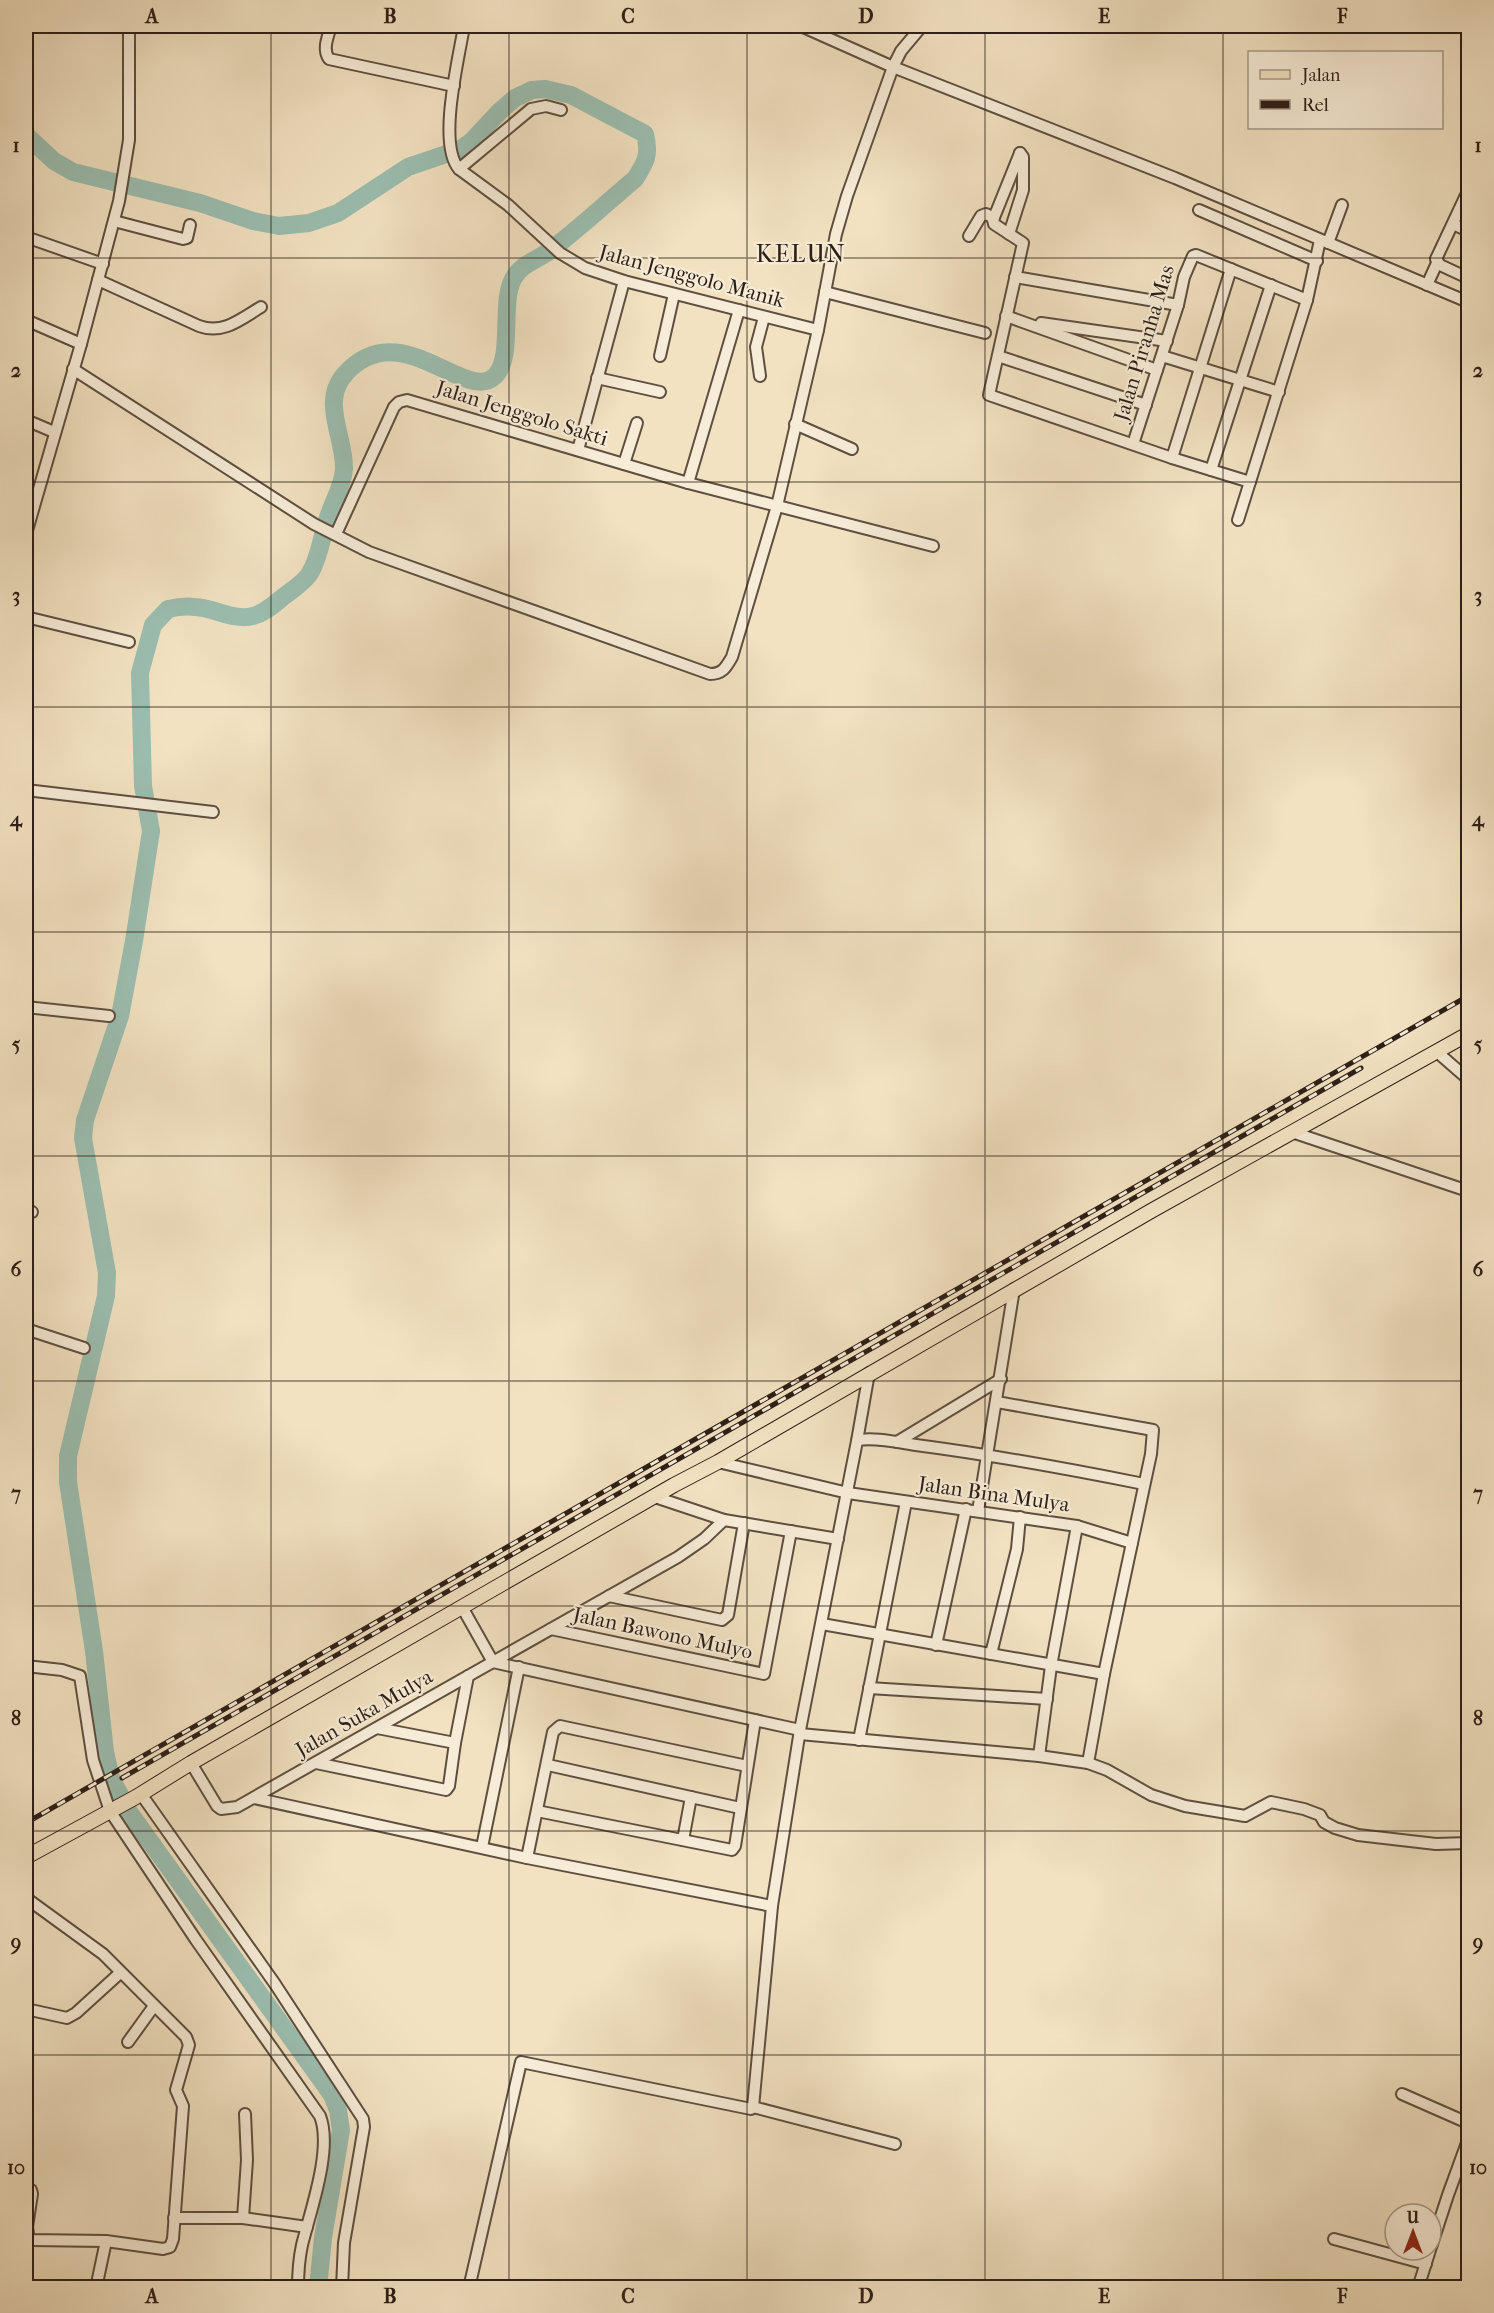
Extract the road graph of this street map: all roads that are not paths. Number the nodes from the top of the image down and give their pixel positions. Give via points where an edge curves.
1 (129, 26) edge
2 (331, 26) edge
3 (464, 26) edge
4 (801, 26) edge
5 (922, 26) edge
6 (893, 67) junction
7 (454, 86) junction
8 (561, 110) dead end
9 (456, 166) junction
10 (1468, 191) edge
11 (1342, 205) dead end
12 (1199, 210) dead end
13 (994, 218) junction
14 (114, 221) junction
15 (1453, 224) junction
16 (190, 225) dead end
17 (1468, 231) edge
18 (1010, 234) junction
19 (969, 236) dead end
20 (26, 237) edge
21 (1324, 242) junction
22 (1437, 260) junction
23 (1317, 261) junction
24 (103, 264) junction
25 (1231, 269) junction
26 (1015, 277) junction
27 (1468, 278) edge
28 (99, 280) junction
29 (624, 281) junction
30 (1271, 285) junction
31 (1427, 285) junction
32 (825, 292) junction
33 (674, 294) junction
34 (1307, 300) junction
35 (1468, 302) edge
36 (1178, 305) junction
37 (261, 307) dead end
38 (739, 310) junction
39 (764, 316) junction
40 (1006, 316) junction
41 (26, 320) edge
42 (1020, 320) junction
43 (818, 330) junction
44 (985, 333) dead end
45 (1167, 341) junction
46 (81, 344) junction
47 (660, 356) dead end
48 (998, 356) junction
49 (1162, 356) junction
50 (1202, 368) junction
51 (73, 369) junction
52 (1158, 370) junction
53 (760, 376) dead end
54 (597, 378) junction
55 (1241, 380) junction
56 (660, 392) dead end
57 (1279, 392) junction
58 (1146, 405) junction
59 (26, 420) edge
60 (637, 423) dead end
61 (795, 424) junction
62 (54, 432) junction
63 (1133, 444) junction
64 (852, 449) dead end
65 (578, 450) junction
66 (1172, 458) junction
67 (624, 464) junction
68 (1211, 470) junction
69 (1250, 482) junction
70 (688, 483) junction
71 (777, 506) junction
72 (1238, 520) dead end
73 (334, 533) junction
74 (26, 534) edge
75 (933, 546) dead end
76 (26, 617) edge
77 (129, 642) dead end
78 (26, 790) edge
79 (213, 812) dead end
80 (26, 1007) edge
81 (109, 1016) dead end
82 (1468, 1034) edge
83 (1437, 1052) junction
84 (1468, 1080) edge
85 (1292, 1132) junction
86 (1468, 1191) edge
87 (1014, 1289) junction
88 (26, 1329) edge
89 (84, 1348) dead end
90 (869, 1373) junction
91 (1001, 1379) junction
92 (997, 1402) junction
93 (857, 1442) junction
94 (897, 1443) junction
95 (986, 1454) junction
96 (718, 1462) junction
97 (1144, 1484) junction
98 (848, 1493) junction
99 (655, 1497) junction
100 (906, 1502) junction
101 (966, 1509) junction
102 (978, 1510) junction
103 (1020, 1517) junction
104 (724, 1520) junction
105 (744, 1523) junction
106 (1077, 1526) junction
107 (791, 1531) junction
108 (838, 1539) junction
109 (1132, 1543) junction
110 (609, 1596) junction
111 (462, 1607) junction
112 (822, 1624) junction
113 (551, 1629) junction
114 (880, 1635) junction
115 (936, 1645) junction
116 (991, 1654) junction
117 (493, 1662) junction
118 (26, 1666) edge
119 (1051, 1666) junction
120 (519, 1667) junction
121 (1104, 1674) junction
122 (468, 1676) junction
123 (869, 1688) junction
124 (1047, 1699) junction
125 (755, 1720) junction
126 (377, 1728) junction
127 (800, 1732) junction
128 (859, 1740) junction
129 (455, 1743) junction
130 (1039, 1756) junction
131 (316, 1762) junction
132 (1088, 1762) junction
133 (191, 1763) junction
134 (548, 1765) junction
135 (747, 1766) junction
136 (139, 1796) junction
137 (691, 1797) junction
138 (254, 1798) junction
139 (740, 1808) junction
140 (112, 1810) junction
141 (537, 1810) junction
142 (683, 1840) junction
143 (1468, 1843) edge
144 (482, 1847) junction
145 (26, 1857) edge
146 (527, 1858) junction
147 (26, 1898) edge
148 (772, 1906) junction
149 (120, 1973) junction
150 (154, 2006) junction
151 (26, 2009) edge
152 (128, 2042) dead end
153 (1402, 2094) dead end
154 (753, 2107) junction
155 (245, 2114) dead end
156 (1468, 2123) edge
157 (1468, 2140) edge
158 (896, 2144) dead end
159 (26, 2188) edge
160 (1443, 2211) edge
161 (174, 2218) junction
162 (243, 2218) junction
163 (307, 2227) junction
164 (1334, 2239) dead end
165 (106, 2241) junction
166 (1426, 2264) joint
167 (96, 2288) edge
168 (298, 2288) edge
169 (342, 2288) edge
170 (469, 2288) edge
171 (1418, 2288) edge

1 - 14 street via 129,140
2 - 7 street via 326,47 329,59
3 - 7 street
4 - 6 street
5 - 6 street
6 - 21 street via 1175,178
6 - 32 street via 840,218
7 - 9 street via 448,140
8 - 9 street via 546,106 531,109
9 - 29 street, Jalan Jenggolo Manik via 508,205 560,253 585,268
10 - 15 street
11 - 21 street
12 - 23 street
13 - 18 street via 994,224
13 - 18 street via 1021,153 1023,190
13 - 19 street via 981,216
14 - 16 street via 183,239 187,238
14 - 24 street
15 - 17 street
15 - 22 street
18 - 26 street via 1023,243
20 - 24 street
21 - 23 street
21 - 31 street
22 - 27 street
22 - 31 street
23 - 34 street
24 - 28 street
25 - 30 street
25 - 36 street, Jalan Piranha Mas via 1196,255 1189,263
25 - 50 street
26 - 36 street
26 - 40 street
28 - 37 street via 215,330 228,327
28 - 46 street
29 - 33 street, Jalan Jenggolo Manik
29 - 54 street
30 - 34 street
30 - 55 street
31 - 35 street
32 - 43 street
32 - 44 street
33 - 38 street, Jalan Jenggolo Manik
33 - 47 street
34 - 57 street
36 - 45 street, Jalan Piranha Mas
38 - 39 street, Jalan Jenggolo Manik
38 - 70 street
39 - 43 street, Jalan Jenggolo Manik
39 - 53 street via 756,347
40 - 42 street
40 - 48 street
41 - 46 street
42 - 45 street
42 - 52 street
43 - 61 street
45 - 49 street, Jalan Piranha Mas
46 - 51 street
48 - 58 street
48 - 63 street via 991,396
49 - 50 street
49 - 52 street, Jalan Piranha Mas
50 - 55 street
50 - 66 street
51 - 62 street
51 - 73 street via 314,524
52 - 58 street, Jalan Piranha Mas
54 - 56 street
54 - 65 street
55 - 57 street
55 - 68 street
57 - 69 street
58 - 63 street, Jalan Piranha Mas
59 - 62 street
60 - 67 street
61 - 64 street
61 - 71 street
62 - 74 street
63 - 66 street
65 - 67 street, Jalan Jenggolo Sakti
65 - 73 street, Jalan Jenggolo Sakti via 402,400 394,407
66 - 68 street
67 - 70 street, Jalan Jenggolo Sakti
68 - 69 street
69 - 72 street
70 - 71 street, Jalan Jenggolo Sakti
71 - 73 street via 732,657 725,669 713,674 369,552
71 - 75 street, Jalan Jenggolo Sakti
76 - 77 street
78 - 79 street
80 - 81 street
82 - 83 main road
83 - 84 street
83 - 85 main road
85 - 86 street
85 - 87 main road
87 - 90 main road
87 - 91 street
88 - 89 street
90 - 93 street
90 - 96 main road
91 - 92 street
91 - 94 street
92 - 95 street
92 - 97 street via 1153,1430
93 - 94 street
93 - 98 street
94 - 95 street
95 - 97 street
95 - 102 street
96 - 98 street, Jalan Bina Mulya
96 - 99 main road
97 - 109 street
98 - 100 street, Jalan Bina Mulya
98 - 108 street
99 - 104 street
99 - 111 main road
100 - 101 street, Jalan Bina Mulya
100 - 114 street
101 - 102 street, Jalan Bina Mulya
101 - 115 street
102 - 103 street, Jalan Bina Mulya
103 - 106 street, Jalan Bina Mulya
103 - 116 street via 1017,1549
104 - 105 street
104 - 110 street, Jalan Suka Mulya via 693,1547
105 - 107 street
105 - 110 street via 728,1615 722,1620
106 - 109 street, Jalan Bina Mulya
106 - 119 street
107 - 108 street
107 - 113 street, Jalan Bawono Mulyo via 764,1674
108 - 112 street
109 - 121 street
110 - 113 street, Jalan Suka Mulya
111 - 117 street
111 - 133 main road
112 - 114 street
112 - 127 street
113 - 117 street, Jalan Suka Mulya
114 - 115 street
114 - 123 street
115 - 116 street
116 - 119 street
117 - 120 street
117 - 122 street, Jalan Suka Mulya
118 - 140 street via 80,1676 93,1760
119 - 121 street
119 - 124 street
120 - 125 street
120 - 144 street
121 - 132 street
122 - 126 street, Jalan Suka Mulya
122 - 129 street
123 - 124 street
123 - 128 street
124 - 130 street
125 - 127 street
125 - 135 street
126 - 129 street
126 - 131 street, Jalan Suka Mulya
127 - 128 street
127 - 148 street
128 - 130 street
129 - 131 street via 446,1790
130 - 132 street
131 - 138 street, Jalan Suka Mulya
132 - 143 street via 1151,1795 1185,1806 1245,1816 1271,1802 1320,1815 1335,1828 1358,1835 1436,1844
133 - 136 main road
133 - 138 street, Jalan Suka Mulya via 221,1809 237,1807
134 - 135 street via 553,1732 560,1726
134 - 137 street
134 - 141 street
135 - 139 street
136 - 140 main road
136 - 169 street via 275,1984 363,2119 344,2243
137 - 139 street
137 - 142 street
138 - 144 street
139 - 142 street via 734,1849
140 - 145 main road
140 - 163 street via 196,1940 320,2116 321,2170
141 - 142 street
141 - 146 street
144 - 146 street
146 - 148 street
147 - 149 street via 103,1954
148 - 154 street
149 - 150 street
149 - 151 street via 67,2018
150 - 152 street
150 - 161 street via 186,2037 189,2045 177,2088 183,2106
153 - 156 street
154 - 158 street
154 - 170 street via 521,2062
155 - 162 street
157 - 160 street
159 - 165 street via 32,2194 29,2240
161 - 162 street
161 - 165 street via 170,2247
162 - 163 street
163 - 168 street
164 - 166 street
165 - 167 street
166 - 171 street

